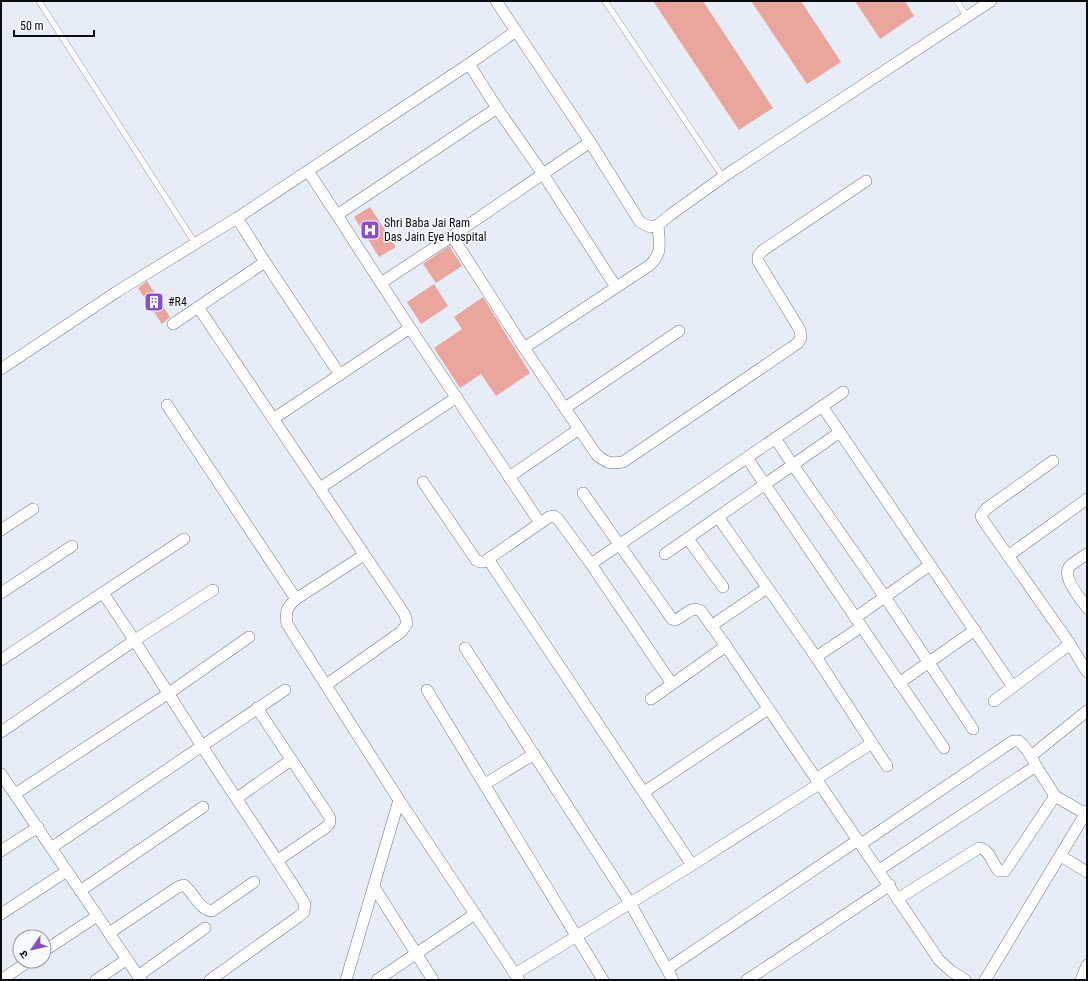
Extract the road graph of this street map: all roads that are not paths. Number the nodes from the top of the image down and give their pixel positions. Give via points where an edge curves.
1 (39, 1) edge
2 (496, 1) edge
3 (605, 1) edge
4 (957, 1) edge
5 (991, 1) edge
6 (967, 17) junction
7 (516, 31) junction
8 (469, 64) junction
9 (498, 108) junction
10 (590, 142) junction
11 (308, 171) junction
12 (543, 174) junction
13 (723, 177) junction
14 (866, 181) dead end
15 (337, 215) junction
16 (237, 218) junction
17 (658, 225) junction
18 (452, 236) junction
19 (195, 244) junction
20 (265, 262) junction
21 (381, 282) junction
22 (616, 287) junction
23 (198, 307) junction
24 (173, 324) dead end
25 (410, 328) junction
26 (679, 331) dead end
27 (524, 348) junction
28 (1, 369) edge
29 (340, 375) junction
30 (843, 392) dead end
31 (457, 398) junction
32 (167, 405) dead end
33 (822, 406) junction
34 (565, 408) junction
35 (273, 419) junction
36 (579, 429) junction
37 (840, 432) junction
38 (775, 438) junction
39 (747, 458) junction
40 (1053, 461) dead end
41 (793, 465) junction
42 (509, 477) junction
43 (423, 482) dead end
44 (765, 484) junction
45 (320, 488) junction
46 (583, 493) dead end
47 (1087, 499) edge
48 (33, 509) dead end
49 (718, 517) junction
50 (540, 523) junction
51 (1, 530) edge
52 (184, 539) dead end
53 (688, 539) junction
54 (619, 544) junction
55 (72, 546) dead end
56 (665, 554) dead end
57 (1087, 554) edge
58 (364, 555) junction
59 (1008, 556) junction
60 (488, 559) junction
61 (591, 564) junction
62 (930, 565) junction
63 (723, 587) dead end
64 (767, 588) junction
65 (213, 590) dead end
66 (103, 592) junction
67 (1, 593) edge
68 (885, 597) junction
69 (296, 599) junction
70 (1087, 608) edge
71 (858, 622) junction
72 (711, 626) junction
73 (975, 630) junction
74 (249, 637) dead end
75 (135, 640) junction
76 (1070, 644) junction
77 (726, 646) junction
78 (465, 648) dead end
79 (816, 657) junction
80 (2, 658) edge
81 (929, 663) junction
82 (1087, 672) edge
83 (899, 683) junction
84 (672, 684) junction
85 (326, 685) junction
86 (1013, 687) junction
87 (285, 690) dead end
88 (427, 690) dead end
89 (169, 692) junction
90 (651, 700) dead end
91 (994, 701) dead end
92 (257, 708) junction
93 (768, 709) junction
94 (1087, 711) edge
95 (973, 729) dead end
96 (1, 732) edge
97 (872, 743) junction
98 (201, 746) junction
99 (944, 748) dead end
100 (534, 754) junction
101 (1031, 756) junction
102 (291, 760) junction
103 (888, 766) dead end
104 (1036, 766) junction
105 (3, 781) edge
106 (818, 781) junction
107 (485, 784) junction
108 (644, 792) junction
109 (15, 794) junction
110 (1055, 796) junction
111 (237, 798) junction
112 (399, 800) junction
113 (203, 807) dead end
114 (1086, 813) edge
115 (38, 827) junction
116 (860, 842) junction
117 (51, 848) junction
118 (1, 851) edge
119 (1061, 856) junction
120 (278, 860) junction
121 (692, 866) junction
122 (879, 870) junction
123 (67, 871) junction
124 (1087, 872) edge
125 (254, 882) dead end
126 (890, 885) junction
127 (374, 887) junction
128 (80, 891) junction
129 (899, 898) junction
130 (630, 903) junction
131 (1, 914) edge
132 (475, 914) junction
133 (97, 916) junction
134 (205, 928) dead end
135 (109, 933) junction
136 (577, 936) junction
137 (52, 946) edge
138 (416, 954) junction
139 (126, 960) junction
140 (1087, 965) edge
141 (17, 969) edge
142 (667, 969) junction
143 (517, 977) edge
144 (139, 978) edge
145 (1, 980) edge
146 (96, 980) edge
147 (210, 980) edge
148 (346, 980) edge
149 (377, 980) edge
150 (433, 980) edge
151 (604, 980) edge
152 (673, 980) edge
153 (747, 980) edge
154 (966, 980) edge
155 (985, 980) edge
156 (1080, 980) edge

1 - 19 lane
2 - 7 street
3 - 13 lane
4 - 6 lane
5 - 6 street
6 - 13 street
7 - 8 street
7 - 10 street
8 - 9 street
8 - 11 street
9 - 12 street
9 - 15 street
10 - 12 street
10 - 17 street via 640,222 650,227
11 - 15 street
11 - 16 street
12 - 18 street
12 - 22 street
13 - 17 street
14 - 36 street via 758,256 758,261 800,330 801,337 798,343 623,462 612,464 604,461
15 - 21 street
16 - 19 street
16 - 20 street
17 - 22 street via 657,259
18 - 21 street
18 - 27 street
19 - 28 street via 118,291
20 - 23 street
20 - 29 street
21 - 25 street
22 - 27 street
23 - 24 street
23 - 35 street
25 - 29 street
25 - 31 street
26 - 34 street
27 - 34 street
29 - 35 street
30 - 33 street
31 - 42 street
31 - 45 street
32 - 69 street
33 - 37 street
33 - 38 street
34 - 36 street
35 - 45 street
36 - 42 street
37 - 41 street
37 - 62 street
38 - 39 street
38 - 41 street
39 - 44 street
39 - 54 street
40 - 59 street via 982,512 983,520
41 - 44 street
41 - 68 street
42 - 50 street
43 - 60 street via 476,560 484,562
44 - 49 street
44 - 71 street
45 - 58 street
46 - 54 street
47 - 59 street
48 - 51 street
49 - 53 street
49 - 64 street
50 - 60 street
50 - 61 street via 549,517 554,516 558,519
52 - 66 street
53 - 56 street
53 - 63 street
54 - 61 street
54 - 72 street via 672,619 678,620 692,609 697,609
55 - 67 street
57 - 70 street via 1068,568 1067,574
58 - 69 street
58 - 85 street via 405,615 407,624 402,632
59 - 76 street
60 - 108 street
61 - 84 street
62 - 68 street
62 - 73 street
64 - 72 street
64 - 79 street
65 - 75 street
66 - 75 street
66 - 80 street
68 - 71 street
68 - 81 street
69 - 85 street via 288,607 285,615 287,624
71 - 79 street
71 - 83 street
72 - 77 street
73 - 81 street
73 - 86 street
74 - 89 street
75 - 89 street
75 - 96 street
76 - 82 street
76 - 86 street
77 - 84 street
77 - 93 street
78 - 100 street
79 - 97 street
81 - 83 street
81 - 95 street
83 - 99 street
84 - 90 street
85 - 112 street
86 - 91 street
87 - 92 street
88 - 107 street
89 - 98 street
89 - 109 street
92 - 98 street
92 - 102 street
93 - 106 street
93 - 108 street
94 - 101 street
97 - 103 street
97 - 106 street
98 - 111 street
98 - 117 street
100 - 107 street
100 - 130 street
101 - 104 street
101 - 116 street via 1019,741 1013,741
102 - 111 street
102 - 120 street via 330,821 329,825
104 - 110 street
104 - 122 street
105 - 109 street
106 - 116 street
106 - 121 street
107 - 136 street
108 - 121 street
109 - 115 street
110 - 114 street
110 - 129 street via 1005,871 999,871 987,851 980,848
111 - 120 street
112 - 127 street
112 - 132 street
113 - 128 street
114 - 119 street
115 - 117 street
115 - 118 street
116 - 122 street
116 - 142 street
117 - 123 street
119 - 124 street
119 - 155 street
120 - 147 street via 305,904 304,912
121 - 130 street
122 - 126 street
123 - 128 street
123 - 131 street
125 - 135 street via 212,911 202,908 184,885 178,887
126 - 129 street
126 - 153 street
127 - 138 street
127 - 148 street
128 - 133 street
129 - 154 street via 939,960 950,971
130 - 136 street
130 - 142 street
132 - 138 street
132 - 143 street
133 - 135 street
133 - 137 street
134 - 144 street
135 - 139 street
136 - 143 street
136 - 151 street
138 - 149 street
138 - 150 street
139 - 144 street
139 - 146 street
140 - 156 street
141 - 145 street
142 - 152 street

